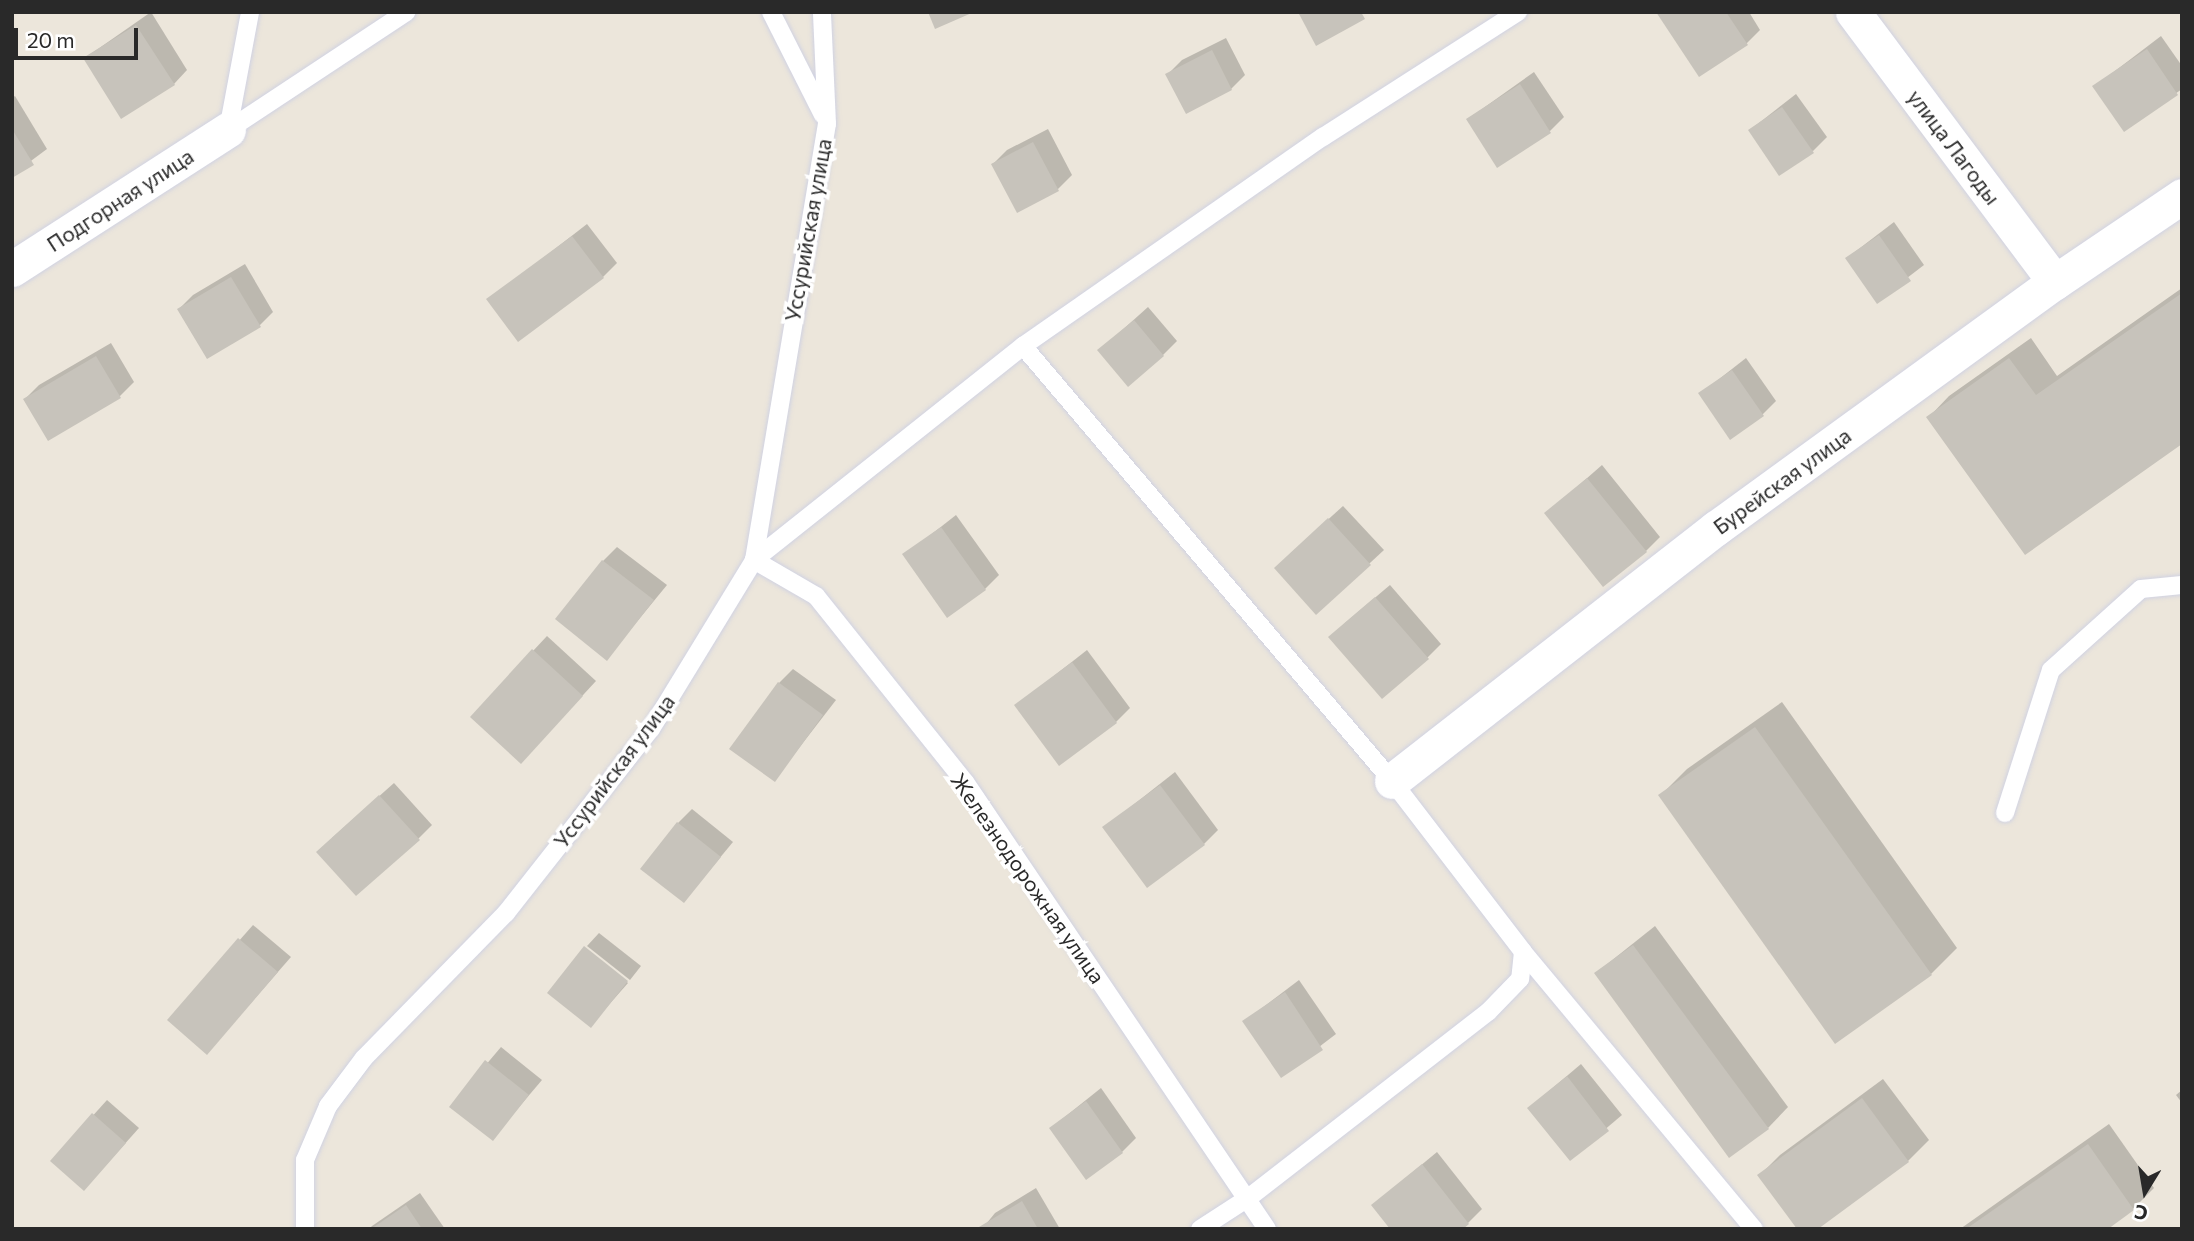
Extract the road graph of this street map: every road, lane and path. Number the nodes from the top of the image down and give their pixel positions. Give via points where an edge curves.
1 (250, 12) edge
2 (406, 12) edge
3 (771, 12) edge
4 (822, 12) edge
5 (1518, 12) edge
6 (1853, 12) edge
7 (827, 124) junction
8 (228, 130) junction
9 (2182, 195) edge
10 (12, 269) edge
11 (2055, 282) junction
12 (1023, 346) junction
13 (754, 560) junction
14 (2182, 585) edge
15 (1392, 781) junction
16 (2005, 813) dead end
17 (1523, 952) junction
18 (1248, 1198) junction
19 (305, 1229) edge
20 (1200, 1229) edge
21 (1267, 1229) edge
22 (1754, 1229) edge

1 - 8 lane
2 - 8 lane
3 - 7 lane
4 - 7 lane, Уссурийская улица
5 - 12 lane via 1323,137
6 - 11 street, улица Лагоды
7 - 13 lane, Уссурийская улица
8 - 10 street, Подгорная улица
9 - 11 street, Бурейская улица
11 - 15 street, Бурейская улица via 1716,528
12 - 13 lane
12 - 15 lane
13 - 18 lane, Железнодорожная улица via 816,596 965,782
13 - 19 lane, Уссурийская улица via 651,729 506,913 364,1058 328,1106 305,1160
14 - 16 lane via 2141,589 2051,670
15 - 17 lane
17 - 18 lane via 1520,979 1488,1012
17 - 22 lane
18 - 20 lane
18 - 21 lane, Железнодорожная улица

